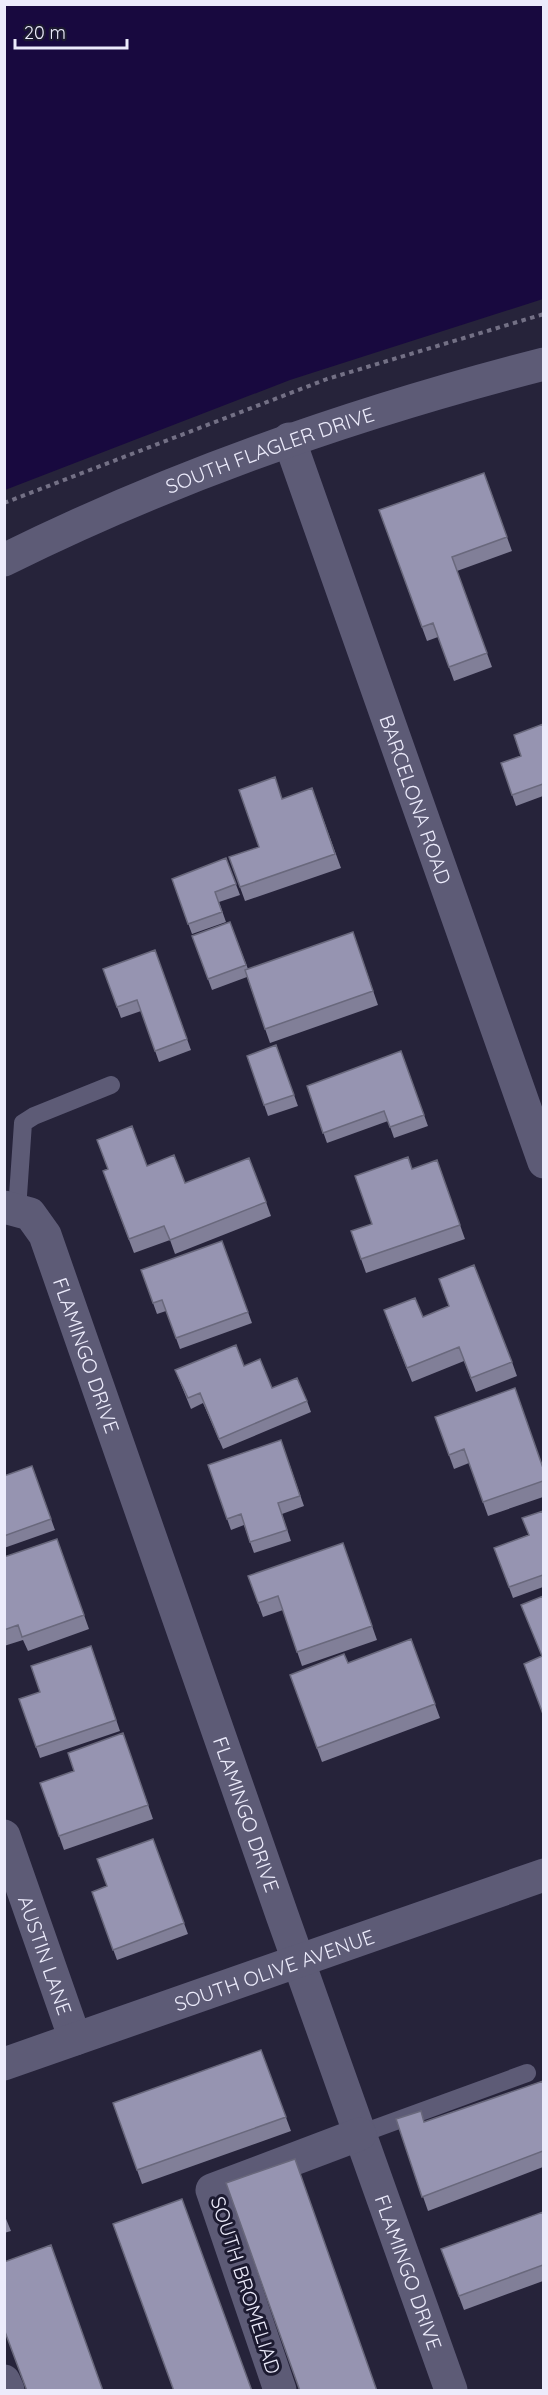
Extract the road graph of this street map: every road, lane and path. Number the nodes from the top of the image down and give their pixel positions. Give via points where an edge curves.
1 (543, 314) edge
2 (543, 364) edge
3 (289, 439) junction
4 (4, 503) edge
5 (4, 560) edge
6 (111, 1084) dead end
7 (543, 1162) edge
8 (11, 1208) edge
9 (4, 1836) edge
10 (543, 1875) edge
11 (298, 1961) junction
12 (75, 2039) junction
13 (4, 2064) edge
14 (527, 2073) dead end
15 (360, 2134) junction
16 (4, 2381) edge
17 (8, 2391) edge
18 (280, 2391) edge
19 (451, 2391) edge

1 - 4 path via 327,379
2 - 3 street, SOUTH FLAGLER DRIVE via 445,389
3 - 5 street, SOUTH FLAGLER DRIVE via 89,519
3 - 7 street, BARCELONA ROAD
6 - 8 lane via 23,1123
8 - 11 street, FLAMINGO DRIVE via 30,1214 45,1235
9 - 12 street, AUSTIN LANE
10 - 11 street, SOUTH OLIVE AVENUE
11 - 12 street, SOUTH OLIVE AVENUE
11 - 15 street, FLAMINGO DRIVE
12 - 13 street, SOUTH OLIVE AVENUE
14 - 15 lane
15 - 18 street, SOUTH BROMELIAD via 212,2190
15 - 19 street, FLAMINGO DRIVE
16 - 17 street

